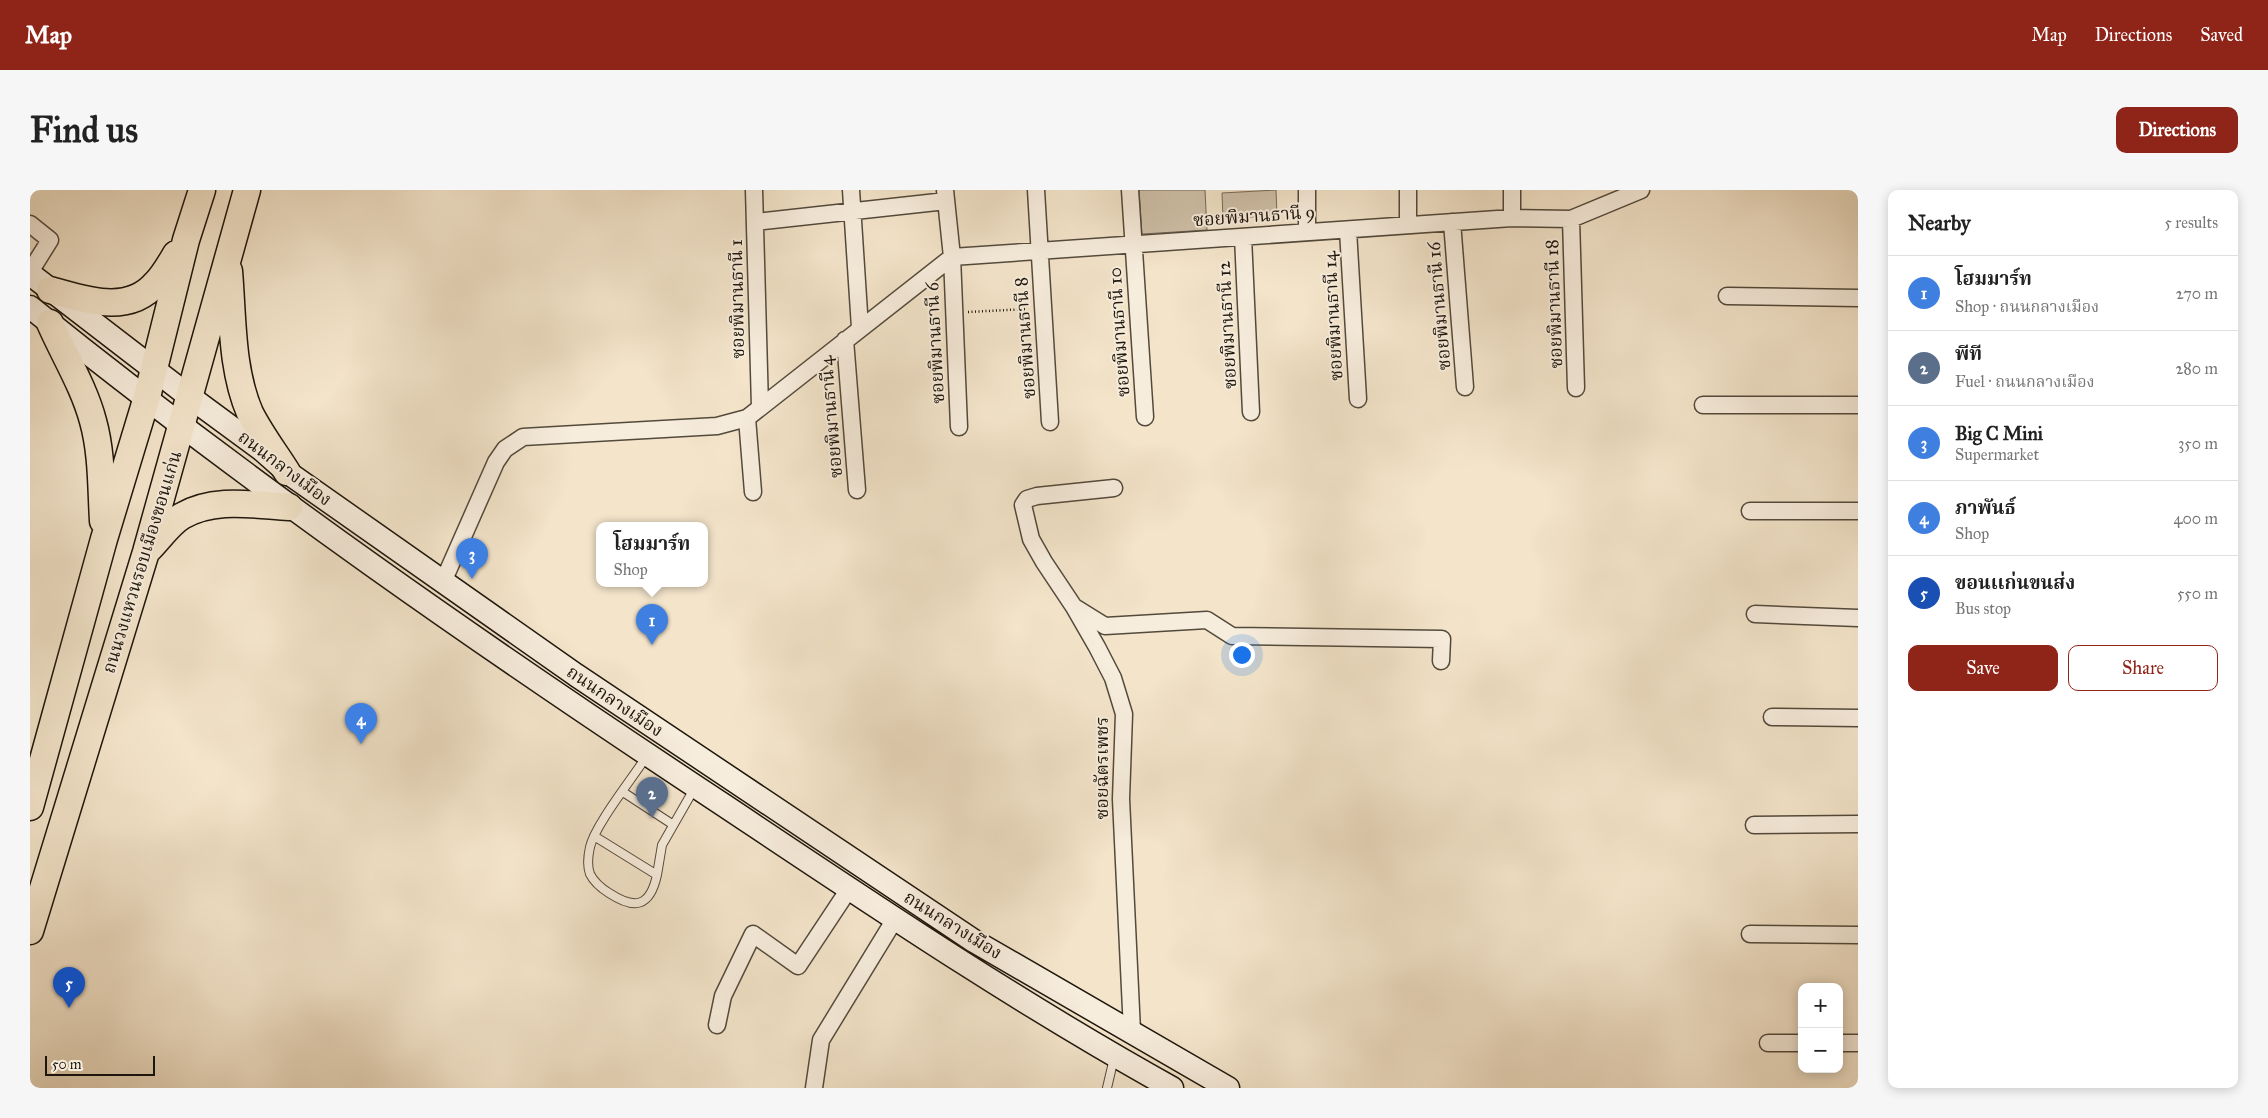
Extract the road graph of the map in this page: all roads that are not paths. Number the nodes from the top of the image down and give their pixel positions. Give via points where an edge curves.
1 (202, 190) edge
2 (247, 190) edge
3 (754, 190) edge
4 (851, 190) edge
5 (1036, 190) edge
6 (1130, 190) edge
7 (1307, 190) edge
8 (1408, 190) edge
9 (1512, 190) edge
10 (1641, 190) edge
11 (946, 196) edge
12 (1618, 196) edge
13 (852, 211) junction
14 (1512, 218) junction
15 (1571, 219) junction
16 (755, 222) junction
17 (1452, 222) junction
18 (30, 224) edge
19 (1408, 225) junction
20 (1348, 230) junction
21 (1307, 232) junction
22 (1242, 237) junction
23 (186, 240) junction
24 (1134, 244) junction
25 (1039, 251) junction
26 (228, 253) junction
27 (952, 257) junction
28 (37, 279) edge
29 (1727, 296) dead end
30 (1858, 298) edge
31 (40, 315) edge
32 (860, 328) junction
33 (845, 340) junction
34 (153, 369) junction
35 (1465, 387) dead end
36 (1576, 388) dead end
37 (146, 397) junction
38 (190, 397) junction
39 (1358, 399) dead end
40 (1703, 404) dead end
41 (1858, 405) edge
42 (760, 407) junction
43 (1251, 412) dead end
44 (1144, 417) dead end
45 (747, 418) junction
46 (1050, 422) dead end
47 (183, 425) junction
48 (959, 427) dead end
49 (287, 472) junction
50 (1114, 488) dead end
51 (857, 490) dead end
52 (753, 492) dead end
53 (289, 506) junction
54 (1750, 511) dead end
55 (1858, 511) edge
56 (104, 539) junction
57 (146, 552) junction
58 (443, 582) junction
59 (1074, 607) junction
60 (1755, 614) dead end
61 (1858, 618) edge
62 (1441, 661) dead end
63 (1772, 717) dead end
64 (1858, 718) edge
65 (662, 733) junction
66 (647, 755) junction
67 (696, 787) junction
68 (622, 792) junction
69 (30, 807) edge
70 (672, 824) junction
71 (1858, 824) edge
72 (1754, 825) dead end
73 (594, 836) junction
74 (656, 875) junction
75 (849, 889) junction
76 (894, 919) junction
77 (30, 931) edge
78 (1750, 934) dead end
79 (1858, 935) edge
80 (717, 1025) dead end
81 (1132, 1031) junction
82 (1768, 1043) dead end
83 (1798, 1043) edge
84 (1843, 1043) edge
85 (1858, 1043) edge
86 (1115, 1056) junction
87 (814, 1088) edge
88 (1107, 1088) edge
89 (1172, 1088) edge
90 (1228, 1088) edge

1 - 23 highway
2 - 26 highway, ถนนวงแหวนรอบเมืองขอนแก่น
3 - 16 street, ซอยพิมานธานี 1
4 - 13 street
5 - 25 street, ซอยพิมานธานี 8
6 - 24 street, ซอยพิมานธานี 10
7 - 21 street
8 - 19 street
9 - 14 street
10 - 12 street, ซอยพิมานธานี 9
11 - 13 street
11 - 27 street, ซอยพิมานธานี 6
12 - 15 street, ซอยพิมานธานี 9
13 - 16 street
13 - 32 street
14 - 15 street, ซอยพิมานธานี 9
14 - 17 street, ซอยพิมานธานี 9
15 - 36 street, ซอยพิมานธานี 18
16 - 42 street, ซอยพิมานธานี 1
17 - 19 street, ซอยพิมานธานี 9
17 - 35 street, ซอยพิมานธานี 16
18 - 28 street via 50,240
19 - 20 street, ซอยพิมานธานี 9
20 - 21 street, ซอยพิมานธานี 9
20 - 39 street, ซอยพิมานธานี 14
21 - 22 street, ซอยพิมานธานี 9
22 - 24 street, ซอยพิมานธานี 9
22 - 43 street, ซอยพิมานธานี 12
23 - 28 highway via 155,284 142,295 126,301 112,304 96,302
23 - 34 highway
24 - 25 street, ซอยพิมานธานี 9
24 - 44 street, ซอยพิมานธานี 10
25 - 27 street, ซอยพิมานธานี 9
25 - 46 street, ซอยพิมานธานี 8
26 - 38 highway, ถนนวงแหวนรอบเมืองขอนแก่น
26 - 49 highway via 241,384 251,415
27 - 32 street
27 - 48 street, ซอยพิมานธานี 6
28 - 34 main road, ถนนกลางเมือง
29 - 30 street
31 - 37 main road, ถนนกลางเมือง
31 - 56 highway via 86,400 93,423 99,458
32 - 33 street
33 - 42 street
33 - 51 street, ซอยพิมานธานี 4
34 - 37 highway
34 - 38 main road, ถนนกลางเมือง
37 - 47 main road, ถนนกลางเมือง
37 - 56 highway
38 - 47 highway, ถนนวงแหวนรอบเมืองขอนแก่น
38 - 49 main road, ถนนกลางเมือง
40 - 41 street
42 - 45 street
45 - 52 street
45 - 58 street via 717,426 523,437 505,449 496,462
47 - 53 main road, ถนนกลางเมือง
47 - 57 highway, ถนนวงแหวนรอบเมืองขอนแก่น
49 - 58 main road, ถนนกลางเมือง
50 - 59 street, ซอยฉัตรเพชร via 1037,496 1027,499 1022,505 1032,539
53 - 57 highway via 224,503 203,507 180,516
53 - 66 main road, ถนนกลางเมือง
54 - 55 street
56 - 69 highway
57 - 77 highway, ถนนวงแหวนรอบเมืองขอนแก่น
58 - 65 main road, ถนนกลางเมือง
59 - 62 street via 1105,626 1207,620 1232,636 1442,639
59 - 81 street, ซอยฉัตรเพชร via 1113,678 1124,714 1121,799
60 - 61 street
63 - 64 street
65 - 66 main road
65 - 81 main road, ถนนกลางเมือง via 974,940
66 - 67 main road, ถนนกลางเมือง
66 - 68 lane
67 - 70 lane
67 - 75 main road, ถนนกลางเมือง
68 - 70 lane
68 - 73 lane
70 - 74 lane via 662,845
71 - 72 street
73 - 74 lane
73 - 74 lane via 588,856 590,874 612,895 629,903 642,902 651,893
75 - 76 main road, ถนนกลางเมือง
75 - 80 street via 798,966 752,934 723,996
76 - 86 main road, ถนนกลางเมือง
76 - 87 street via 821,1040
78 - 79 street
81 - 90 main road, ถนนกลางเมือง
82 - 83 street
84 - 85 street
86 - 88 lane
86 - 89 main road, ถนนกลางเมือง

